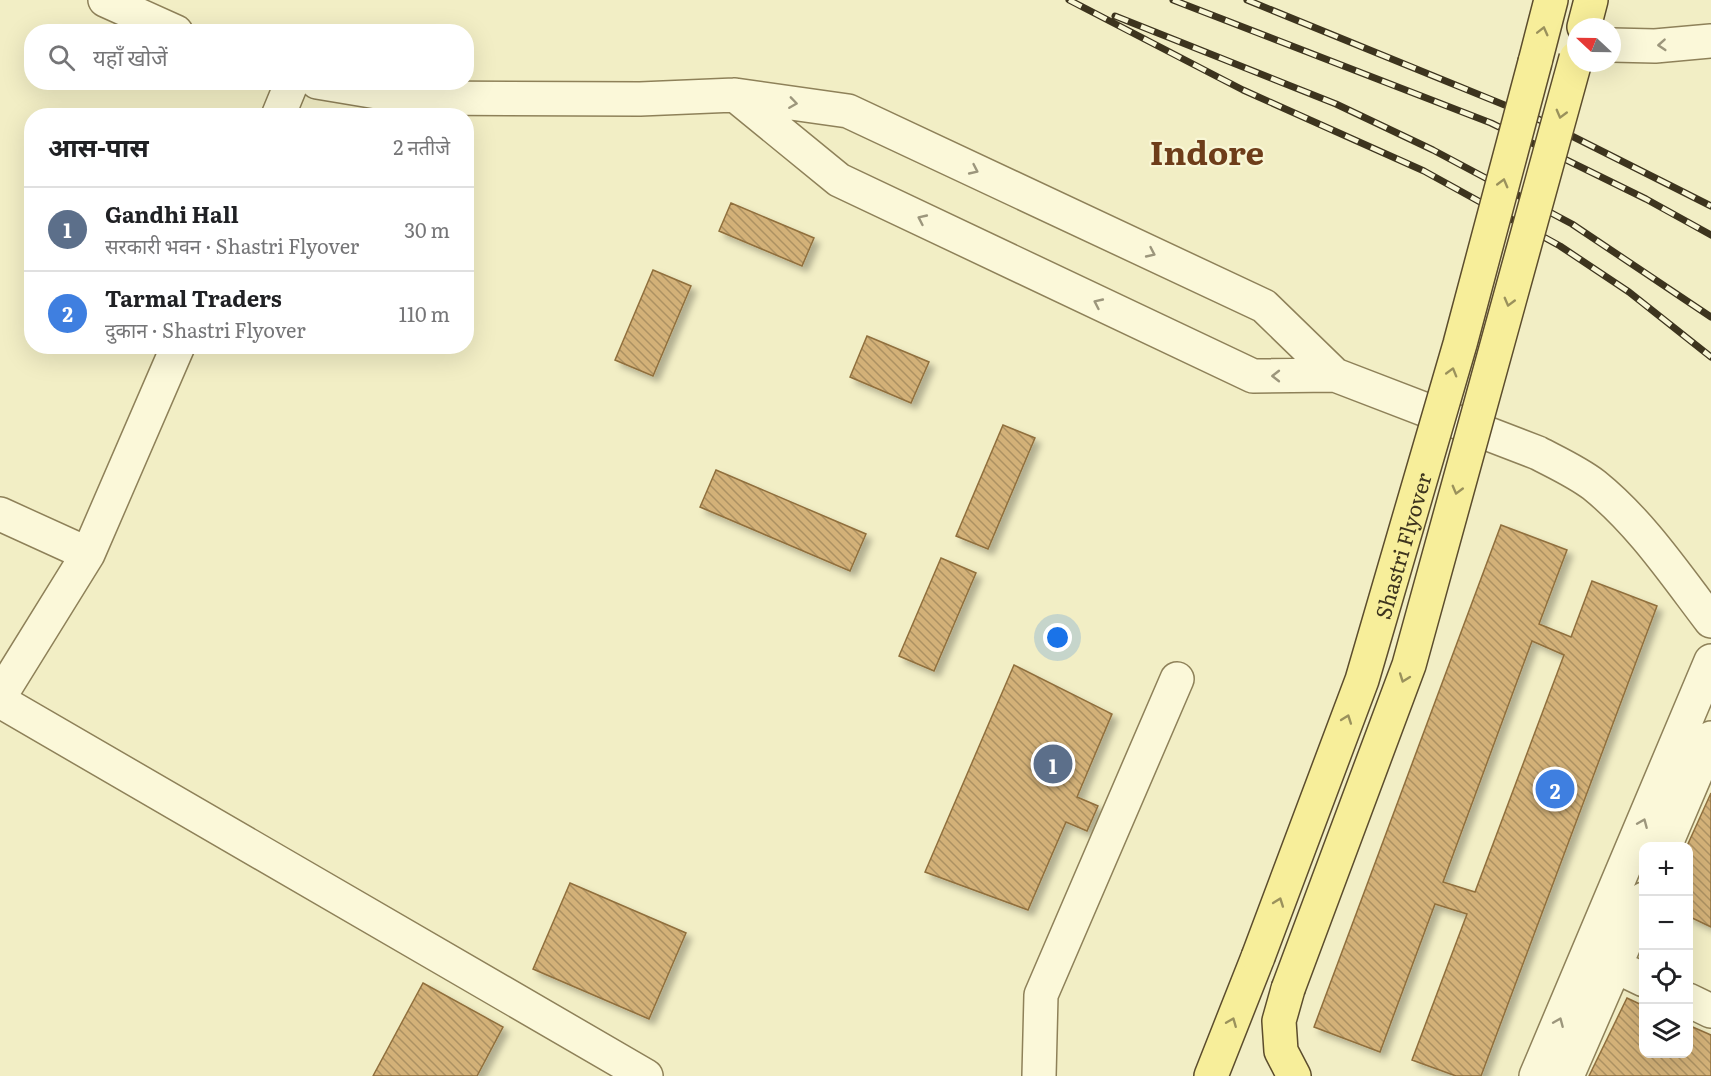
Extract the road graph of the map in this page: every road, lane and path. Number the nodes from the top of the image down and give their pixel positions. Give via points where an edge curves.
1 (105, 0) edge
2 (1551, 0) edge
3 (1591, 0) edge
4 (1586, 18) edge
5 (158, 24) edge
6 (1711, 41) edge
7 (1621, 45) edge
8 (1572, 72) edge
9 (289, 90) edge
10 (365, 90) edge
11 (735, 95) junction
12 (281, 108) edge
13 (175, 354) edge
14 (1335, 375) junction
15 (0, 514) edge
16 (88, 554) junction
17 (1711, 621) edge
18 (1711, 661) edge
19 (1177, 680) dead end
20 (0, 696) edge
21 (0, 701) edge
22 (1711, 738) edge
23 (1667, 842) edge
24 (1639, 924) edge
25 (1629, 973) edge
26 (1693, 1002) edge
27 (1711, 1011) edge
28 (646, 1076) edge
29 (1039, 1076) edge
30 (1211, 1076) edge
31 (1294, 1076) edge
32 (1536, 1076) edge
33 (1566, 1076) edge

1 - 5 street
30 -> 2 main road, Shastri Flyover, bridge via 1362,680 1460,344
3 - 4 main road
6 -> 7 street
8 -> 31 main road, Shastri Flyover, bridge via 1409,665 1279,1021 1281,1051
9 - 12 street
10 - 11 street via 413,98 640,99
11 -> 14 street via 848,111 1264,306
14 -> 11 street via 1253,376 839,180
13 - 16 street
14 - 17 street via 1538,453 1584,479 1625,513
15 - 16 street
16 - 20 street
32 -> 18 street
19 - 29 street via 1041,995
21 - 28 street
22 - 23 street
24 - 25 street
25 - 33 street
26 - 27 street

